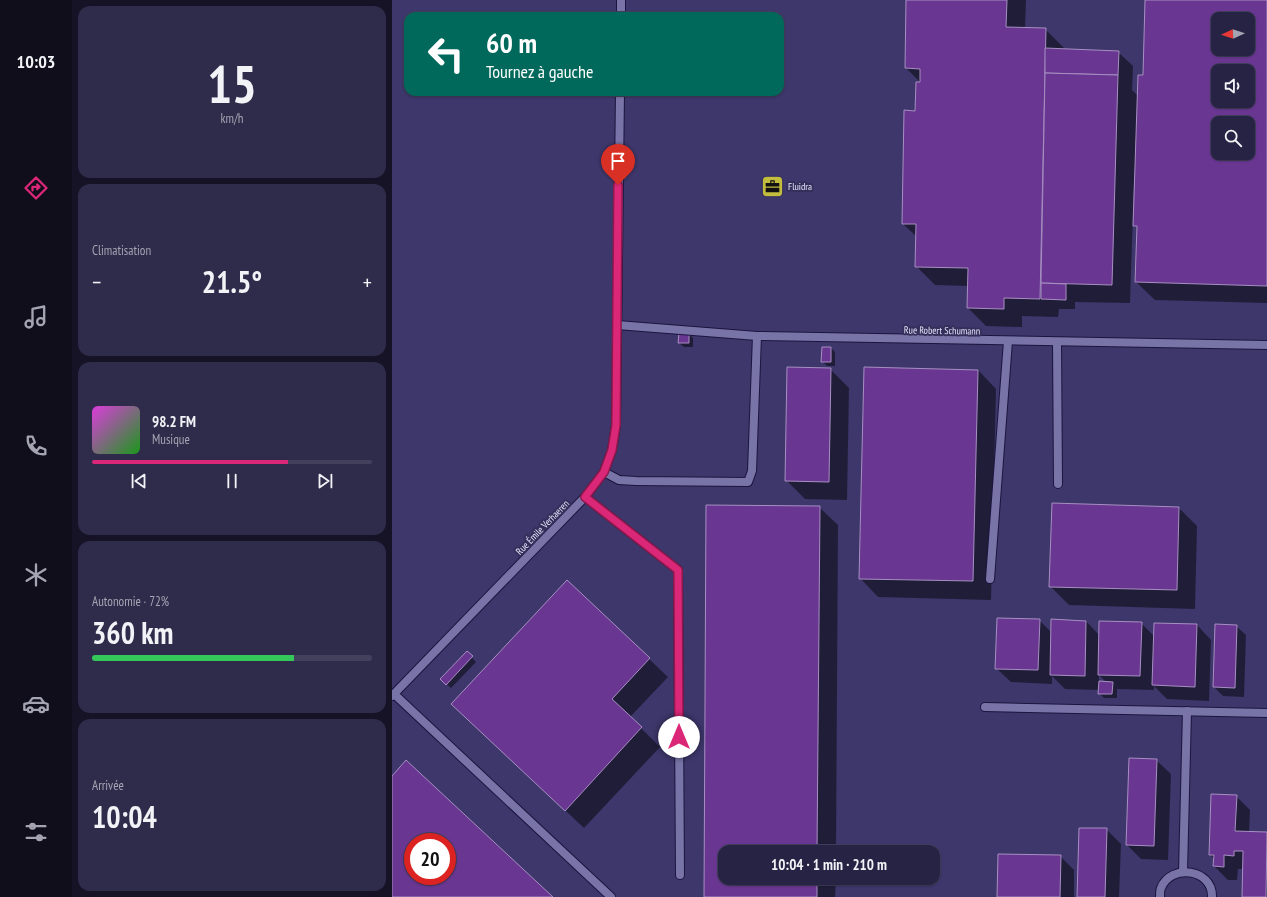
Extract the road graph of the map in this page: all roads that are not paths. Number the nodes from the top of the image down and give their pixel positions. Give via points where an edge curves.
1 (621, 0) edge
2 (621, 12) edge
3 (620, 96) edge
4 (617, 326) junction
5 (757, 336) junction
6 (1008, 341) junction
7 (1057, 342) junction
8 (1267, 346) edge
9 (604, 472) junction
10 (1058, 484) dead end
11 (585, 497) junction
12 (990, 579) dead end
13 (393, 695) edge
14 (985, 707) dead end
15 (1187, 712) junction
16 (1267, 713) edge
17 (1184, 872) junction
18 (680, 875) dead end
19 (611, 897) edge
20 (1160, 897) edge
21 (1212, 897) edge

1 - 2 lane
3 - 4 lane, Rue Émile Verhaeren
4 - 5 lane, Rue Robert Schumann
4 - 9 lane, Rue Émile Verhaeren via 616,425 612,450
5 - 6 lane, Rue Robert Schumann
5 - 9 lane via 752,471 748,482 619,480
6 - 7 lane, Rue Robert Schumann
6 - 12 lane
7 - 8 lane, Rue Robert Schumann
7 - 10 lane
9 - 11 lane, Rue Émile Verhaeren
11 - 13 lane, Rue Émile Verhaeren
11 - 18 lane via 678,570
13 - 19 lane
14 - 15 lane
15 - 16 lane
15 - 17 lane
17 - 20 lane via 1174,874 1166,880 1160,888
17 - 21 lane via 1193,872 1208,882 1213,890

